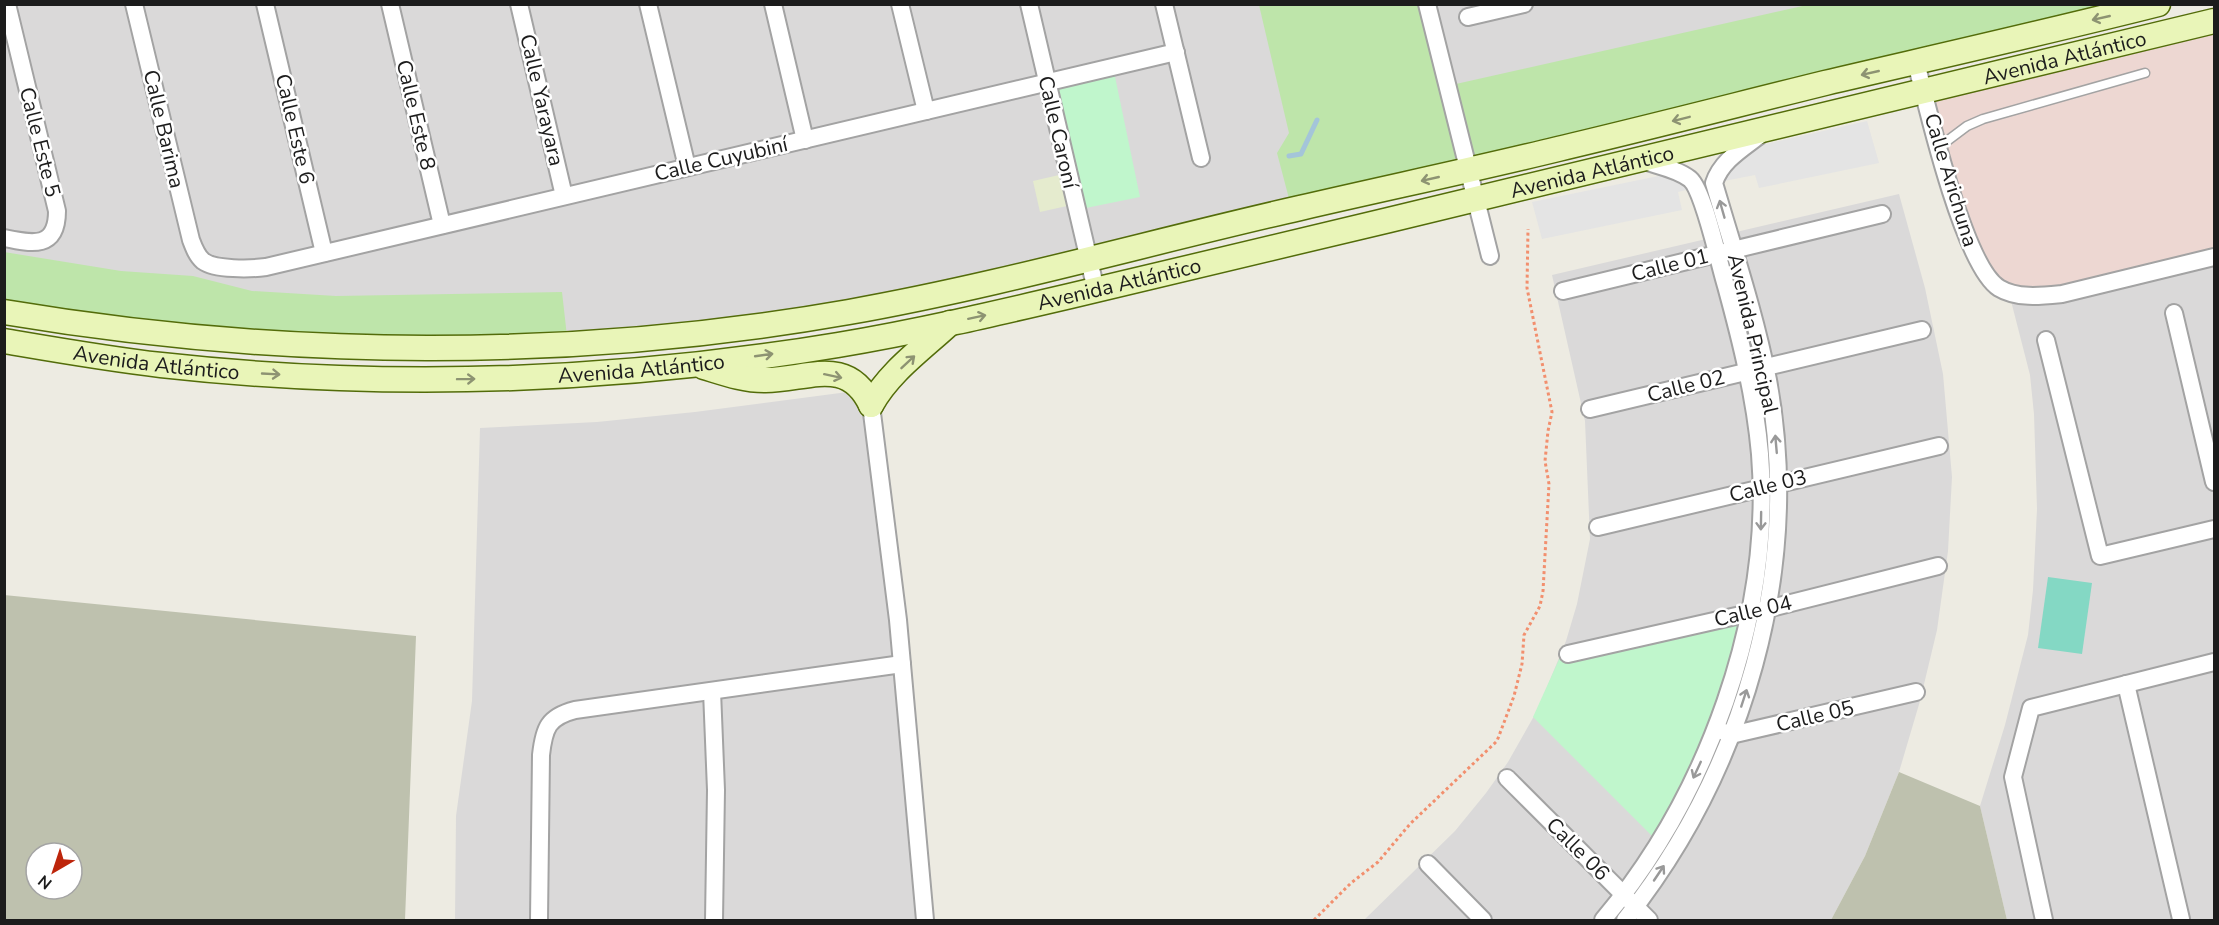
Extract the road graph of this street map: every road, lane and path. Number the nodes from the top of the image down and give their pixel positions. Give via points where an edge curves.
1 (7, 4) edge
2 (134, 4) edge
3 (265, 4) edge
4 (390, 4) edge
5 (519, 4) edge
6 (648, 4) edge
7 (773, 4) edge
8 (900, 4) edge
9 (1029, 4) edge
10 (1164, 4) edge
11 (1427, 4) edge
12 (1524, 4) edge
13 (2158, 4) edge
14 (1468, 17) dead end
15 (2214, 21) edge
16 (1176, 52) junction
17 (1916, 62) junction
18 (2145, 73) dead end
19 (1047, 84) junction
20 (1923, 92) junction
21 (926, 111) junction
22 (1763, 131) junction
23 (805, 140) junction
24 (1939, 147) junction
25 (1201, 158) dead end
26 (1641, 160) junction
27 (687, 167) junction
28 (1467, 170) junction
29 (564, 196) junction
30 (1474, 200) junction
31 (1881, 214) dead end
32 (442, 225) junction
33 (1528, 229) dead end
34 (4, 238) edge
35 (1733, 249) junction
36 (196, 253) joint
37 (324, 253) junction
38 (1716, 253) junction
39 (1490, 256) dead end
40 (2214, 256) edge
41 (1088, 259) junction
42 (1096, 290) junction
43 (1563, 291) dead end
44 (2174, 313) dead end
45 (16, 314) edge
46 (950, 323) junction
47 (1922, 330) dead end
48 (2046, 340) dead end
49 (13, 343) edge
50 (693, 364) junction
51 (1765, 366) junction
52 (1747, 370) junction
53 (871, 405) junction
54 (1590, 409) dead end
55 (1939, 446) dead end
56 (2214, 482) edge
57 (1778, 484) junction
58 (1761, 488) junction
59 (1598, 527) dead end
60 (2214, 529) edge
61 (1938, 566) dead end
62 (1767, 609) junction
63 (1749, 613) junction
64 (1568, 654) dead end
65 (2214, 662) edge
66 (902, 664) junction
67 (2126, 684) junction
68 (712, 691) junction
69 (1916, 692) dead end
70 (1715, 729) junction
71 (1731, 735) junction
72 (1507, 778) dead end
73 (1428, 864) dead end
74 (1629, 901) junction
75 (2181, 919) edge
76 (539, 921) edge
77 (714, 921) edge
78 (925, 921) edge
79 (1314, 921) edge
80 (1483, 921) edge
81 (1603, 921) edge
82 (1625, 921) edge
83 (1649, 921) edge
84 (2044, 921) edge

1 - 34 street, Calle Este 5 via 57,211 56,229 45,240 38,243
2 - 36 street, Calle Barima
3 - 37 street, Calle Este 6
4 - 32 street, Calle Este 8
5 - 29 street, Calle Yarayara
6 - 27 street
7 - 23 street
8 - 21 street
9 - 19 street, Calle Caroní
10 - 16 street
11 - 28 street
12 - 14 street
13 -> 17 main road, Avenida Atlántico
15 - 20 main road, Avenida Atlántico
16 - 19 street, Calle Cuyubiní
16 - 25 street
17 - 20 street, Calle Arichuna
17 -> 28 main road, Avenida Atlántico
18 - 24 lane via 1983,119
19 - 21 street, Calle Cuyubiní
19 - 41 street, Calle Caroní
20 - 22 main road, Avenida Atlántico
20 - 24 street, Calle Arichuna
21 - 23 street, Calle Cuyubiní
22 - 26 main road, Avenida Atlántico
35 -> 22 street, Avenida Principal via 1714,183 1725,163
23 - 27 street, Calle Cuyubiní
24 - 40 street, Calle Arichuna via 1976,259 1984,274 2001,290 2022,295 2062,294
26 - 30 main road, Avenida Atlántico
26 - 38 street, Avenida Principal via 1678,172 1698,187
27 - 29 street, Calle Cuyubiní
28 - 30 street
28 -> 41 main road, Avenida Atlántico
29 - 32 street, Calle Cuyubiní
30 - 39 street
30 - 42 main road, Avenida Atlántico
31 - 35 street, Calle 01
32 - 37 street, Calle Cuyubiní
33 - 79 path via 1527,288 1552,412 1545,461 1549,484 1543,591 1540,606 1524,634 1514,696 1497,741
35 - 38 street, Calle 01
35 - 51 street, Avenida Principal
36 - 37 street, Calle Cuyubiní via 207,263 251,269
38 - 43 street, Calle 01
38 - 52 street, Avenida Principal
41 - 42 street, Calle Caroní
41 - 45 main road, Avenida Atlántico via 846,312 708,332 568,345 404,349 320,346 149,332
46 -> 42 main road, Avenida Atlántico
44 - 56 street
45 - 49 main road
50 -> 46 main road, Avenida Atlántico via 836,345
53 -> 46 main road via 890,378
47 - 51 street, Calle 02
48 - 60 street via 2100,556
49 -> 50 main road, Avenida Atlántico via 167,366 326,378 567,376
50 -> 53 main road via 759,380 828,373 856,384
51 - 52 street, Calle 02
57 -> 51 street, Avenida Principal
52 - 54 street, Calle 02
52 - 58 street, Avenida Principal via 1759,445
53 - 66 street
55 - 57 street, Calle 03
57 - 58 street, Calle 03
57 - 62 street, Avenida Principal via 1777,545
58 - 59 street, Calle 03
58 -> 63 street, Avenida Principal via 1760,540
61 - 62 street, Calle 04
62 - 63 street, Calle 04
71 -> 62 street, Avenida Principal via 1755,664
63 - 64 street, Calle 04
63 - 70 street, Avenida Principal
65 - 67 street
66 - 68 street
66 - 78 street
67 - 75 street
67 - 84 street via 2031,708 2013,777
68 - 76 street via 575,710 554,718 543,738 541,755
68 - 77 street via 716,790
69 - 71 street, Calle 05
70 - 71 street
70 -> 74 street, Avenida Principal
74 -> 71 street, Avenida Principal via 1688,826
72 - 74 street, Calle 06
73 - 80 street
74 - 81 street, Avenida Principal
74 - 82 street, Avenida Principal
74 - 83 street, Calle 06

